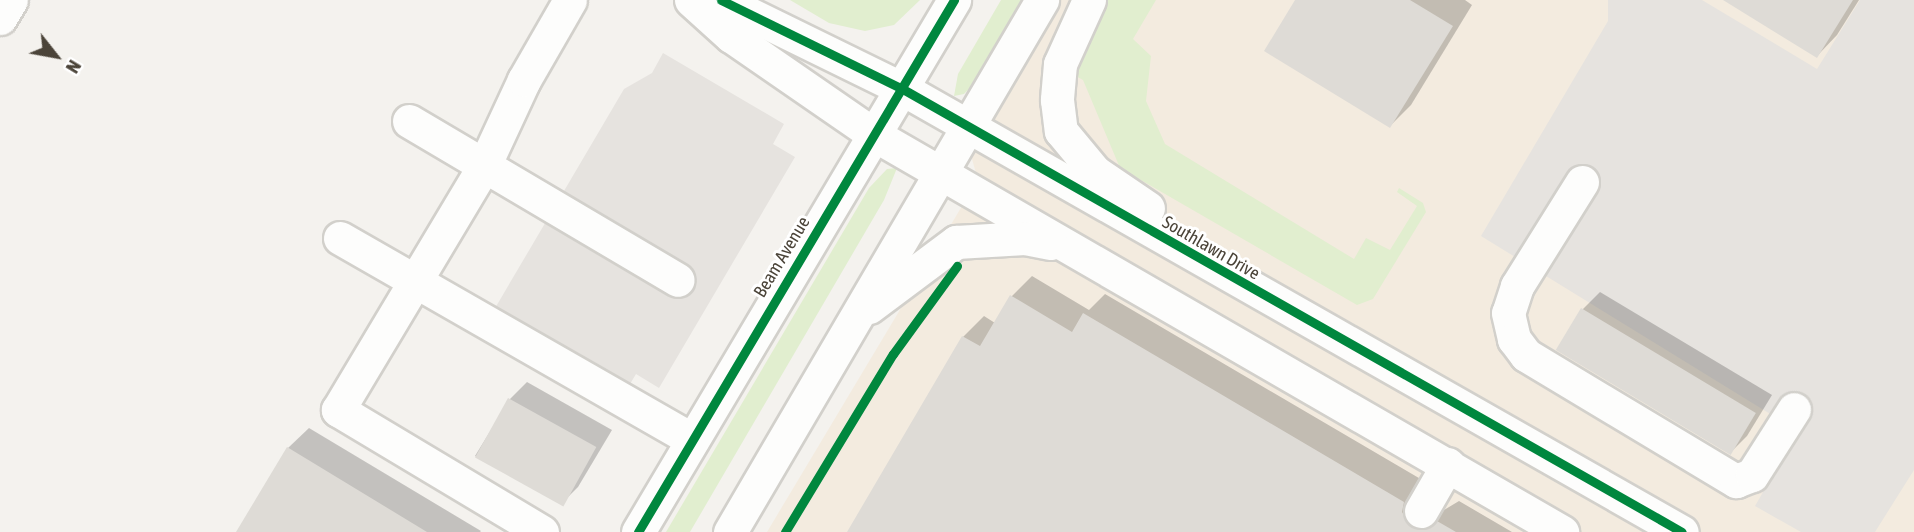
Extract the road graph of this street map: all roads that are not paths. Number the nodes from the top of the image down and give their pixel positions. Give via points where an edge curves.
1 (11, 0) edge
2 (570, 0) edge
3 (691, 0) edge
4 (721, 0) edge
5 (954, 0) edge
6 (1042, 0) edge
7 (1089, 0) edge
8 (0, 18) edge
9 (901, 88) junction
10 (409, 121) dead end
11 (964, 126) junction
12 (873, 134) junction
13 (484, 166) junction
14 (937, 172) junction
15 (1582, 182) dead end
16 (340, 238) dead end
17 (1066, 246) junction
18 (678, 280) dead end
19 (414, 283) junction
20 (1248, 288) junction
21 (853, 320) junction
22 (1794, 409) dead end
23 (692, 440) junction
24 (1448, 464) junction
25 (1421, 511) dead end
26 (542, 532) edge
27 (638, 532) edge
28 (730, 532) edge
29 (1562, 532) edge
30 (1682, 532) edge

1 - 8 street
2 - 13 street via 524,80
3 - 12 street via 731,36
4 - 9 street, Southlawn Drive
5 - 9 street, Beam Avenue
6 - 11 street
7 - 20 street via 1060,64 1057,100 1061,131 1095,172 1176,228
9 - 11 street, Southlawn Drive
9 - 12 street, Beam Avenue
10 - 13 street
11 - 14 street
11 - 20 street, Southlawn Drive
12 - 14 street
12 - 23 street, Beam Avenue
13 - 18 street
13 - 19 street
14 - 17 street
14 - 21 street
15 - 22 street via 1517,286 1508,313 1514,339 1526,355 1736,481 1752,475
16 - 19 street
17 - 21 street via 1025,239 956,242 914,269
17 - 24 street
19 - 23 street
19 - 26 street via 338,410
20 - 30 street, Southlawn Drive
21 - 28 street
23 - 27 street, Beam Avenue
24 - 25 street
24 - 29 street

